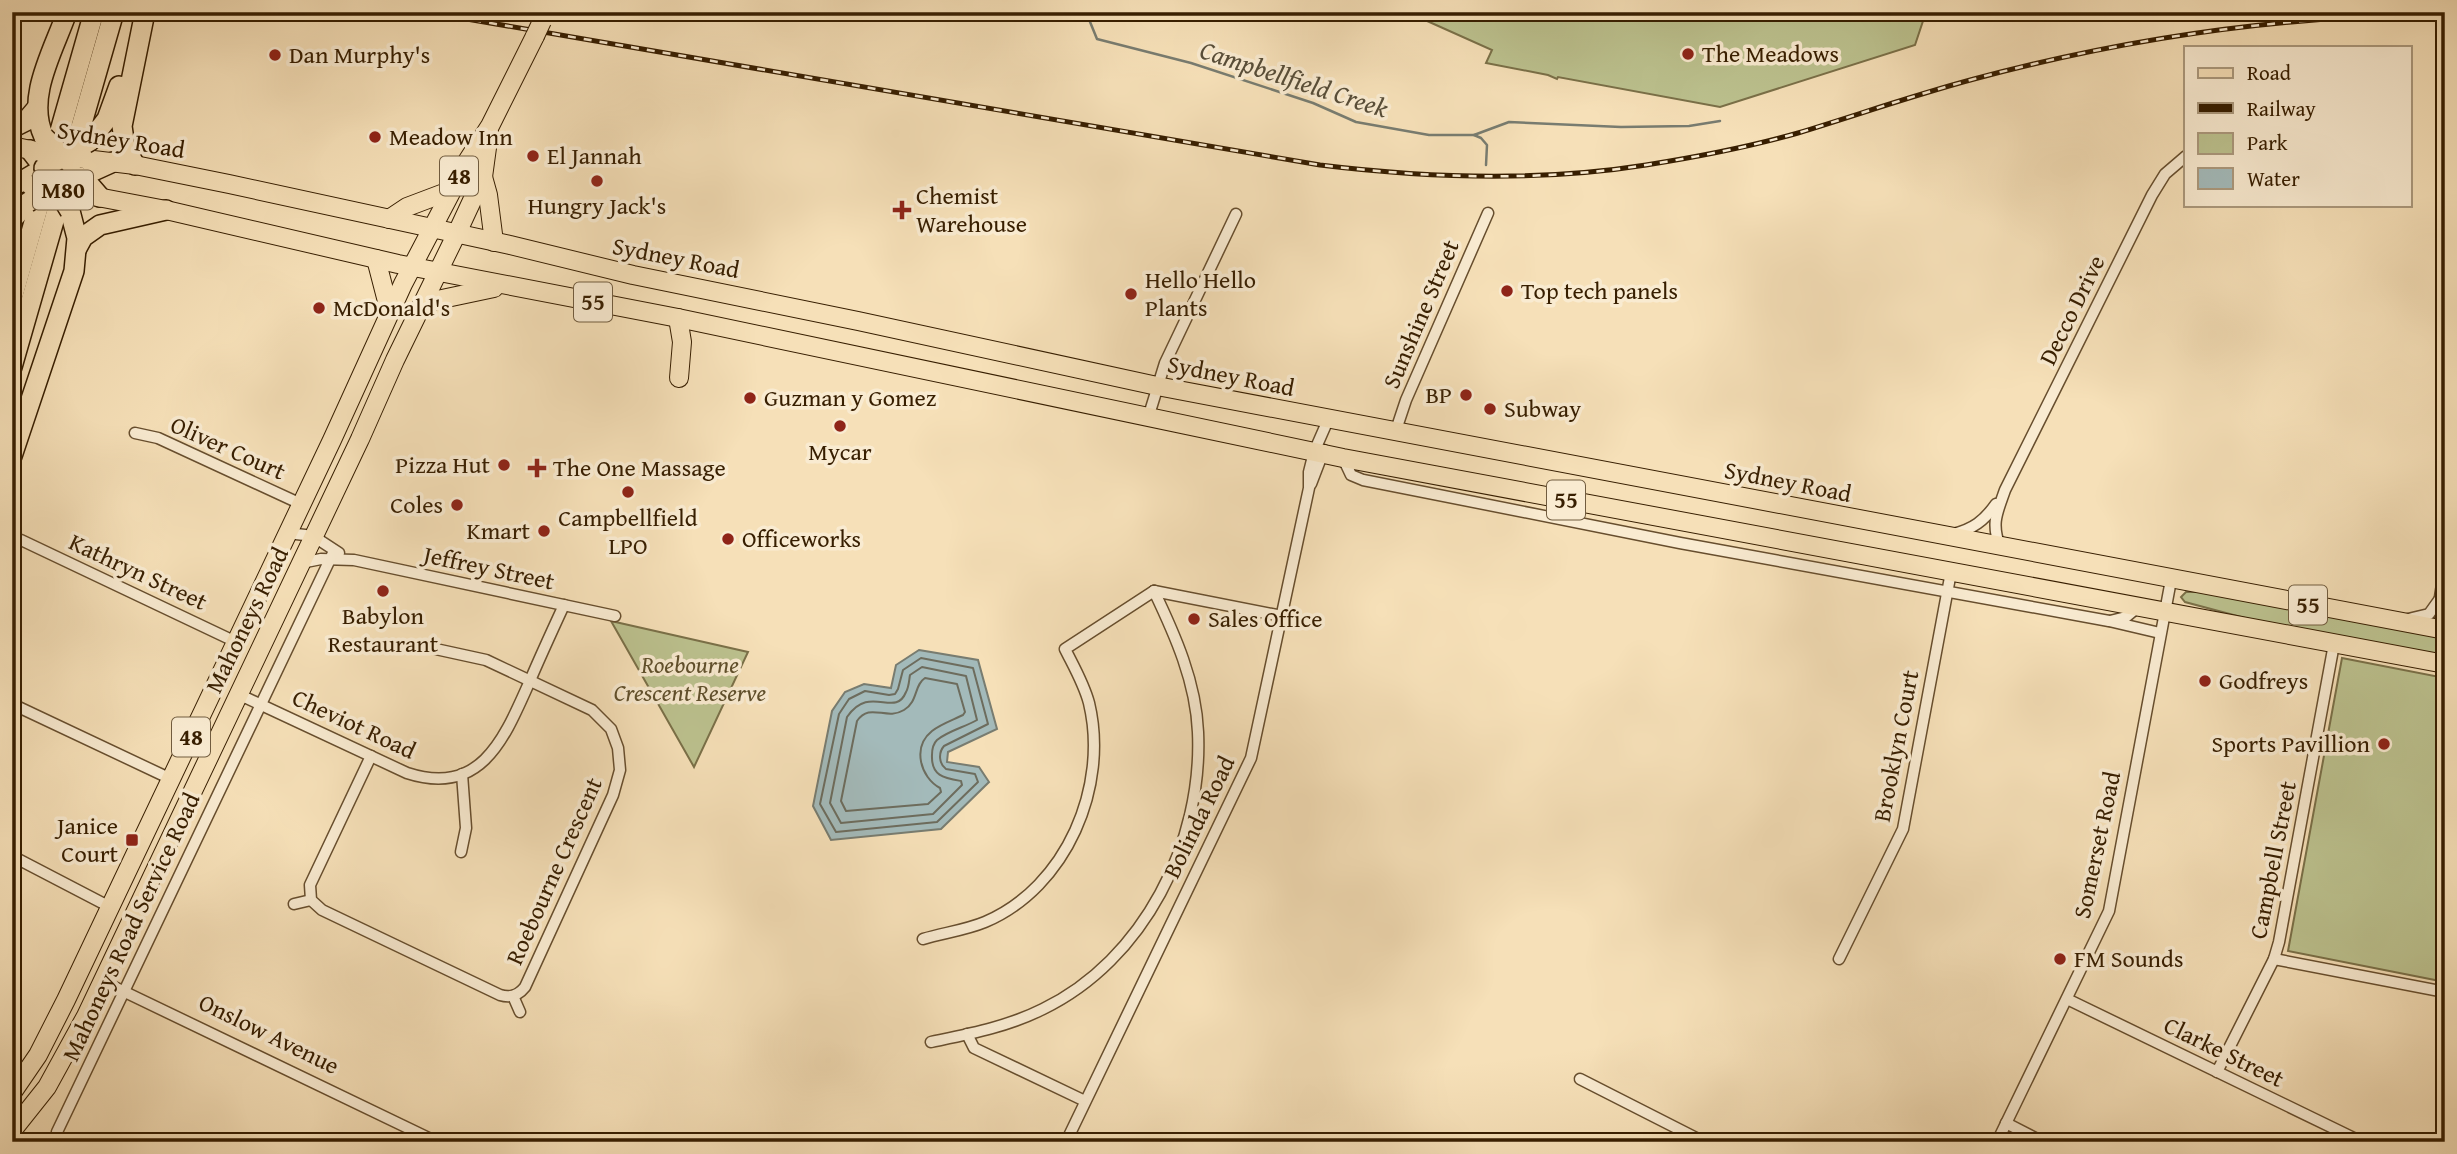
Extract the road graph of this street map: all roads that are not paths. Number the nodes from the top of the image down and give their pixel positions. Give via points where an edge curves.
1 (67, 12) edge
2 (94, 12) edge
3 (114, 12) edge
4 (145, 12) edge
5 (541, 23) edge
6 (37, 108) junction
7 (489, 126) junction
8 (12, 128) edge
9 (64, 156) junction
10 (2184, 158) edge
11 (113, 162) joint
12 (30, 164) edge
13 (135, 165) junction
14 (84, 167) junction
15 (483, 177) junction
16 (55, 189) junction
17 (452, 190) junction
18 (100, 197) joint
19 (166, 210) junction
20 (1488, 213) dead end
21 (16, 215) edge
22 (1236, 215) dead end
23 (389, 219) junction
24 (432, 228) junction
25 (457, 233) junction
26 (494, 242) junction
27 (77, 248) junction
28 (376, 259) junction
29 (412, 267) junction
30 (438, 272) junction
31 (508, 285) junction
32 (12, 299) edge
33 (423, 303) junction
34 (390, 313) junction
35 (678, 318) junction
36 (374, 350) junction
37 (395, 360) junction
38 (12, 367) edge
39 (679, 378) dead end
40 (1157, 386) junction
41 (1148, 418) junction
42 (1328, 420) junction
43 (135, 433) dead end
44 (1395, 433) junction
45 (1318, 453) junction
46 (12, 456) edge
47 (1343, 458) junction
48 (2006, 490) junction
49 (302, 504) junction
50 (1646, 515) junction
51 (288, 533) junction
52 (1642, 535) junction
53 (313, 536) junction
54 (1944, 536) junction
55 (21, 540) dead end
56 (2000, 547) junction
57 (332, 555) junction
58 (301, 564) junction
59 (2445, 569) edge
60 (1951, 572) junction
61 (2171, 579) junction
62 (1154, 591) junction
63 (1948, 592) junction
64 (2440, 597) junction
65 (564, 605) junction
66 (2138, 607) junction
67 (2164, 612) junction
68 (615, 616) dead end
69 (1282, 616) junction
70 (2109, 621) junction
71 (2394, 621) junction
72 (2445, 629) edge
73 (2160, 633) junction
74 (236, 642) junction
75 (2334, 644) junction
76 (432, 648) dead end
77 (2445, 664) edge
78 (530, 680) junction
79 (238, 694) junction
80 (12, 704) edge
81 (261, 704) junction
82 (371, 756) junction
83 (462, 774) junction
84 (171, 779) junction
85 (461, 852) dead end
86 (12, 856) edge
87 (311, 900) junction
88 (294, 904) dead end
89 (110, 907) junction
90 (923, 939) dead end
91 (2274, 958) junction
92 (1839, 959) dead end
93 (80, 970) junction
94 (102, 981) junction
95 (124, 991) junction
96 (2445, 992) edge
97 (513, 996) junction
98 (2067, 999) junction
99 (520, 1012) dead end
100 (967, 1034) junction
101 (931, 1042) dead end
102 (2217, 1072) junction
103 (1580, 1079) dead end
104 (12, 1093) edge
105 (1085, 1101) junction
106 (2006, 1124) junction
107 (12, 1131) edge
108 (57, 1132) dead end
109 (437, 1142) edge
110 (1066, 1142) edge
111 (1704, 1142) edge
112 (1997, 1142) edge
113 (2043, 1142) edge
114 (2362, 1142) edge

1 - 6 highway
2 - 32 highway, M80
3 - 38 highway, M80
4 - 13 highway via 122,126 125,147
4 - 14 highway via 112,108
5 - 7 main road, 48
6 - 8 highway
6 - 12 highway
7 - 15 main road, 48
7 - 17 main road, 48
9 - 12 highway, bridge
9 - 14 highway, bridge
9 - 14 highway, bridge
10 - 48 street, Decco Drive via 2165,174 2152,195
11 - 13 main road, Sydney Road / 55
11 - 14 highway
12 - 16 highway, bridge
13 - 23 main road, Sydney Road / 55
14 - 16 highway, bridge
14 - 18 highway
14 - 27 highway via 75,225
15 - 25 main road, 48
15 - 26 main road
16 - 21 highway, bridge via 38,195
17 - 23 main road
17 - 24 main road, 48
18 - 19 main road, 55
19 - 27 highway via 100,225 83,237
19 - 28 main road, 55
20 - 44 street, Sunshine Street
22 - 40 street
23 - 24 main road, Sydney Road / 55
24 - 25 main road, Sydney Road / 55
24 - 29 main road, 48
25 - 26 main road, Sydney Road / 55
25 - 30 main road, 48
26 - 40 main road, Sydney Road / 55
27 - 46 highway via 74,271
28 - 29 main road, 55
28 - 34 main road
29 - 30 main road, 55
29 - 34 main road, Mahoneys Road / 48
30 - 31 main road, 55
30 - 33 main road, Mahoneys Road / 48
31 - 33 main road
31 - 35 main road, 55
33 - 37 main road, Mahoneys Road / 48
34 - 36 main road, Mahoneys Road / 48
35 - 39 main road via 682,342
35 - 41 main road, 55
36 - 37 main road
36 - 49 main road, Mahoneys Road / 48
37 - 53 main road, Mahoneys Road / 48
40 - 41 street
40 - 42 main road, Sydney Road / 55
41 - 45 main road, 55
42 - 44 main road, Sydney Road / 55
42 - 45 street, Bolinda Road
43 - 49 street, Oliver Court via 158,438
44 - 54 main road, Sydney Road / 55
45 - 47 main road, 55
45 - 69 street, Bolinda Road
47 - 50 main road, 55
47 - 52 street via 1351,475 1363,480
48 - 54 street, Decco Drive via 1983,520 1968,530
48 - 56 street, Decco Drive via 1995,520
49 - 51 main road, Mahoneys Road / 48
50 - 52 street
50 - 60 main road, 55
51 - 53 street, Jeffrey Street
51 - 74 main road, Mahoneys Road / 48
52 - 63 street
53 - 57 street, Jeffrey Street
53 - 58 main road, Mahoneys Road / 48
54 - 56 main road, Sydney Road / 55
55 - 74 street, Kathryn Street
56 - 61 main road, Sydney Road / 55
57 - 58 street
57 - 65 street, Jeffrey Street
57 - 81 street, Mahoneys Road Service Road
58 - 79 main road, Mahoneys Road / 48
59 - 64 street
60 - 63 street, Brooklyn Court
60 - 66 main road, 55
61 - 67 street, Somerset Road
61 - 71 main road, Sydney Road / 55
62 - 69 street
62 - 90 street via 1065,649 1084,688 1093,733 1090,783 1078,826 1064,853 1013,905 985,922
62 - 100 street via 1180,646 1198,732 1195,791 1183,842 1161,895 1111,960 1074,990 1043,1009
63 - 70 street
63 - 92 street, Brooklyn Court via 1903,830
64 - 71 street via 2429,614
64 - 72 street
65 - 68 street, Jeffrey Street
65 - 78 street, Cheviot Road
66 - 67 main road, 55
66 - 70 street via 2126,618
67 - 73 street, Somerset Road
67 - 75 main road, 55
69 - 105 street, Bolinda Road via 1251,758
70 - 73 street
71 - 72 main road, Sydney Road / 55
73 - 98 street, Somerset Road via 2109,911
74 - 84 main road, Mahoneys Road / 48
75 - 77 main road, 55
75 - 91 street, Campbell Street
76 - 78 street, Roebourne Crescent via 482,659
78 - 83 street, Cheviot Road via 499,744 487,759
78 - 97 street, Roebourne Crescent via 584,705 604,721 618,748 620,770 613,795 525,987
79 - 81 street, Cheviot Road
79 - 94 main road, Mahoneys Road / 48
80 - 84 street
81 - 82 street, Cheviot Road
81 - 95 street, Mahoneys Road Service Road
82 - 83 street, Cheviot Road via 422,777
82 - 87 street via 310,885
83 - 85 street via 466,828
84 - 89 main road, Mahoneys Road / 48
86 - 89 street
87 - 88 street
87 - 97 street, Roebourne Crescent via 322,910 488,990
89 - 93 main road, Mahoneys Road / 48
91 - 96 street
91 - 102 street, Campbell Street
93 - 94 main road, Onslow Avenue
93 - 104 main road, Mahoneys Road / 48 via 44,1044
94 - 95 street, Onslow Avenue
94 - 107 main road, Mahoneys Road / 48 via 61,1064
95 - 108 street, Mahoneys Road Service Road
95 - 109 street, Onslow Avenue
97 - 99 street, Roebourne Crescent
98 - 102 street, Clarke Street
98 - 106 street, Somerset Road
100 - 101 street
100 - 105 street via 974,1048
102 - 114 street, Clarke Street
103 - 111 street
105 - 110 street, Bolinda Road
106 - 112 street, Somerset Road
106 - 113 street

